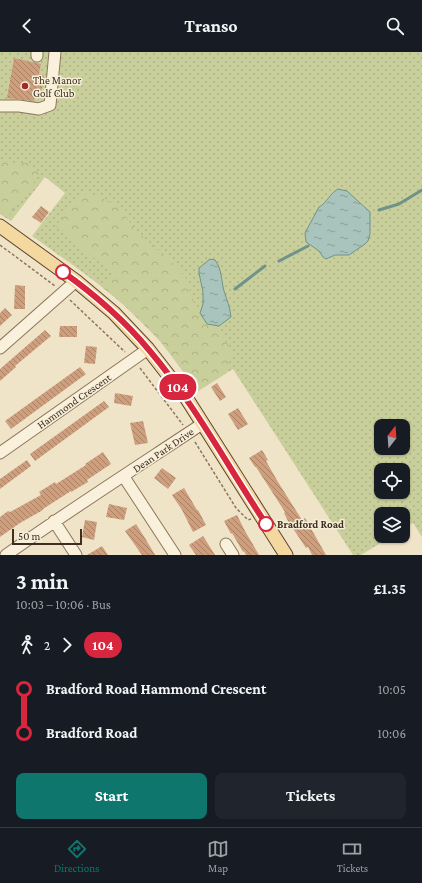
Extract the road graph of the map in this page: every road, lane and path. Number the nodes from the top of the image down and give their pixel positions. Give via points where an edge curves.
1 (55, 52) edge
2 (0, 106) edge
3 (0, 226) edge
4 (0, 245) edge
5 (76, 281) junction
6 (63, 293) junction
7 (0, 348) edge
8 (148, 349) junction
9 (134, 360) junction
10 (202, 424) junction
11 (189, 433) junction
12 (0, 453) edge
13 (124, 477) junction
14 (259, 514) junction
15 (54, 521) junction
16 (226, 544) dead end
17 (6, 555) edge
18 (76, 555) edge
19 (175, 555) edge
20 (233, 555) edge
21 (286, 555) edge

1 - 2 street via 50,105 39,109
3 - 5 main road
4 - 6 path
5 - 6 street
5 - 8 main road via 114,313
6 - 7 street
6 - 9 path
8 - 9 street, Hammond Crescent
8 - 10 main road via 187,399
9 - 11 path
9 - 12 street, Hammond Crescent
10 - 11 street, Dean Park Drive
10 - 14 main road
11 - 13 street, Dean Park Drive
11 - 14 path via 236,508 248,520
13 - 15 street, Dean Park Drive
13 - 19 street, Dean Park Drive
14 - 21 main road
15 - 17 street, Dean Park Drive
15 - 18 street
16 - 20 street

